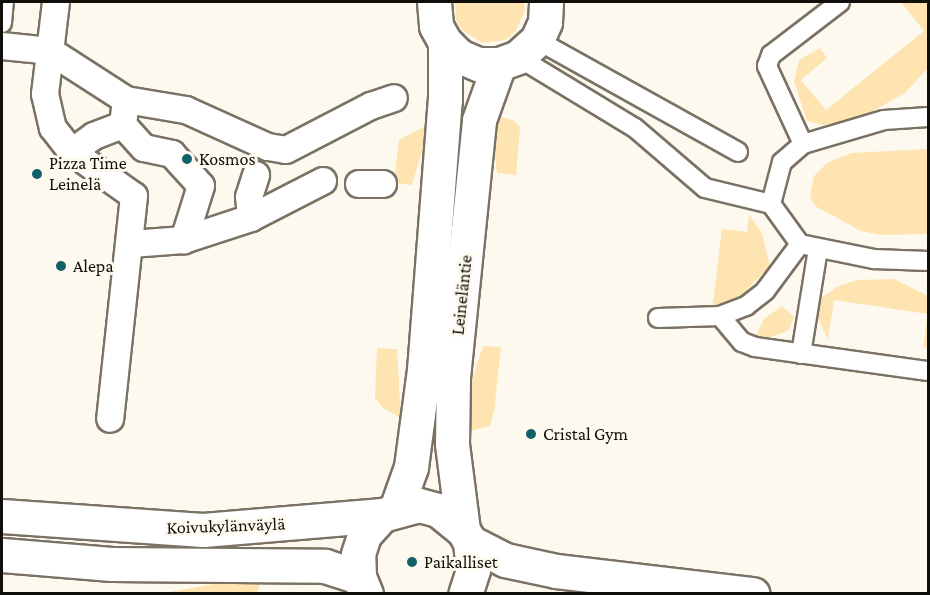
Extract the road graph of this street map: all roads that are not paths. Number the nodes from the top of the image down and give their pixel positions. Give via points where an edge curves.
1 (4, 2) edge
2 (56, 2) edge
3 (434, 2) edge
4 (840, 2) edge
5 (2, 23) edge
6 (535, 31) edge
7 (445, 42) junction
8 (2, 46) edge
9 (50, 51) junction
10 (394, 98) dead end
11 (124, 113) junction
12 (928, 115) edge
13 (803, 144) junction
14 (72, 152) junction
15 (738, 152) dead end
16 (262, 161) junction
17 (323, 182) dead end
18 (771, 204) junction
19 (251, 219) junction
20 (184, 240) junction
21 (131, 244) junction
22 (800, 244) junction
23 (818, 249) junction
24 (928, 261) edge
25 (720, 316) junction
26 (658, 318) dead end
27 (801, 354) junction
28 (928, 371) edge
29 (110, 419) dead end
30 (389, 512) junction
31 (2, 516) edge
32 (466, 536) junction
33 (2, 555) edge
34 (362, 585) edge
35 (465, 594) edge
36 (753, 594) edge

1 - 5 lane
2 - 9 street
3 - 7 main road via 436,26
4 - 13 lane via 771,55 767,66
6 - 7 main road via 477,63 459,56
6 - 15 lane
6 - 18 lane via 635,128 705,188
6 - 32 main road, Leineläntie via 479,120 453,377 452,444
7 - 30 main road, Leineläntie via 445,100 424,369 411,467
8 - 9 street
9 - 11 street
9 - 14 street via 48,105 53,128
10 - 16 street
11 - 14 street
11 - 16 street via 186,111
11 - 20 street via 144,148 172,154 201,186
12 - 13 lane via 884,120
13 - 18 lane via 782,162
14 - 21 street via 134,196
16 - 19 street via 249,197
17 - 19 street
18 - 22 lane
19 - 20 street
20 - 21 street
21 - 29 street
22 - 23 lane
22 - 25 lane via 765,291 746,306
23 - 24 lane via 874,260
23 - 27 lane
25 - 26 lane
25 - 27 lane via 742,342
27 - 28 lane
30 - 31 main road, Koivukylänväylä via 203,530
30 - 32 main road, Koivukylänväylä via 419,505 438,510
30 - 34 main road, Koivukylänväylä via 364,535 358,554
32 - 35 main road via 473,570
32 - 36 main road, Koivukylänväylä via 505,560 556,571
33 - 34 main road, Koivukylänväylä via 112,564 325,566

